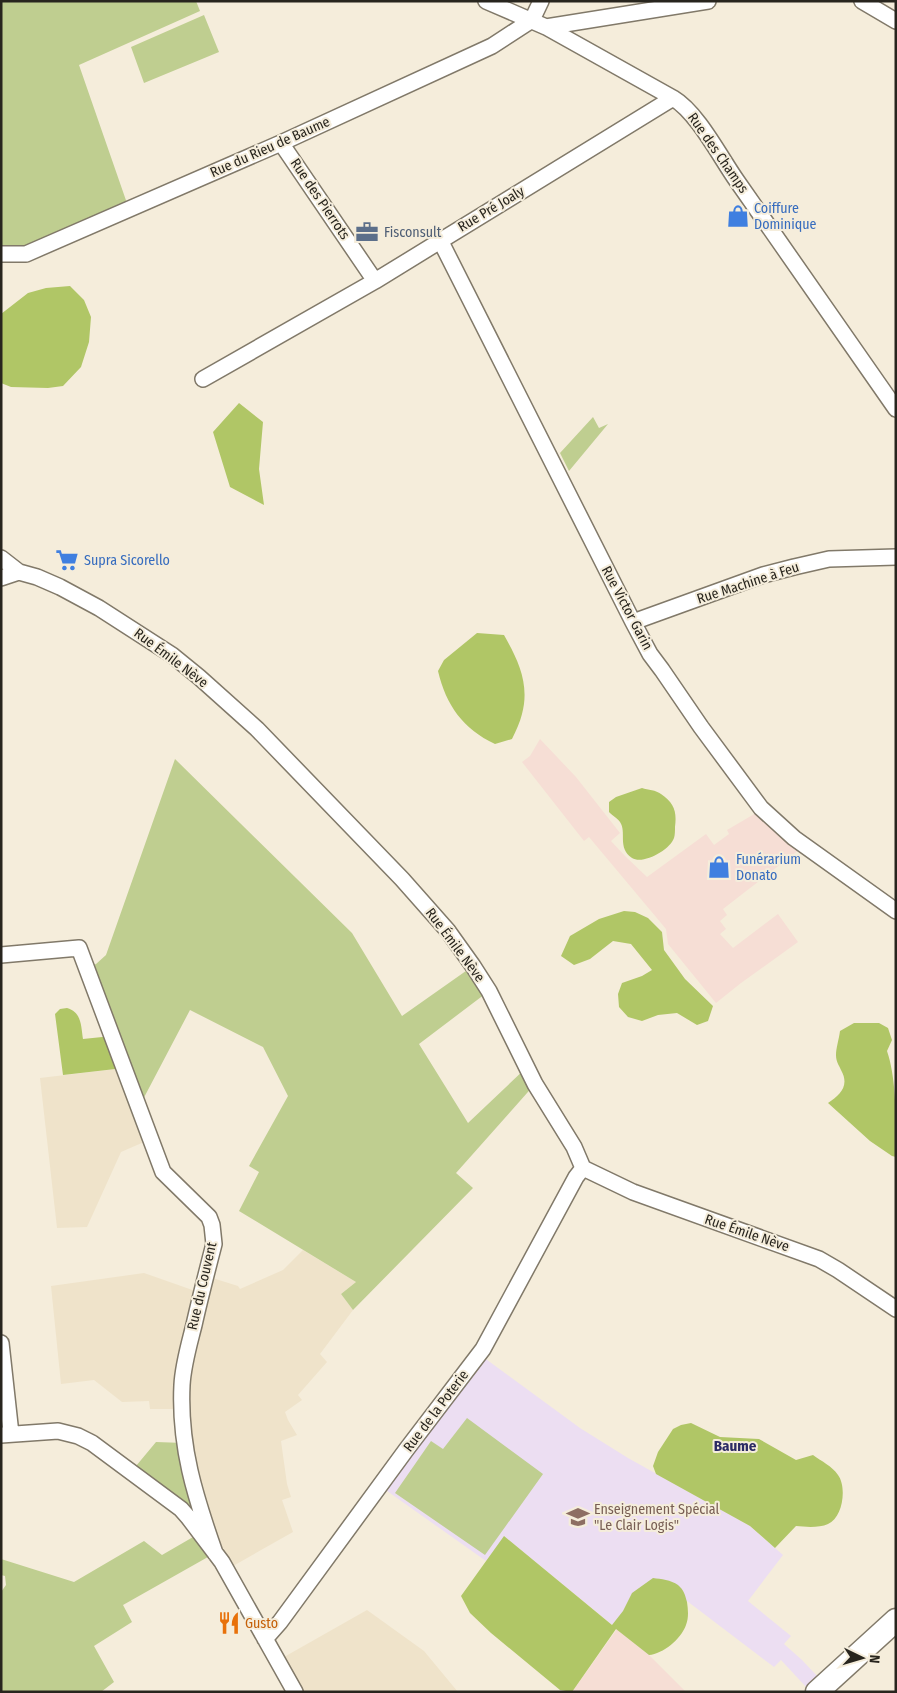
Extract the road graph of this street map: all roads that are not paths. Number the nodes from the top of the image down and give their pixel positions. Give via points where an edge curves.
1 (486, 1) edge
2 (541, 1) edge
3 (708, 1) edge
4 (862, 1) edge
5 (532, 20) junction
6 (896, 20) edge
7 (546, 27) junction
8 (673, 98) junction
9 (281, 143) junction
10 (440, 240) junction
11 (1, 254) edge
12 (375, 281) junction
13 (203, 379) dead end
14 (896, 409) edge
15 (896, 557) edge
16 (1, 558) edge
17 (19, 572) junction
18 (1, 578) edge
19 (633, 622) junction
20 (896, 912) edge
21 (1, 955) edge
22 (583, 1168) junction
23 (896, 1309) edge
24 (1, 1343) edge
25 (6, 1435) edge
26 (215, 1553) junction
27 (896, 1620) edge
28 (896, 1638) edge
29 (265, 1639) junction
30 (295, 1692) edge
31 (817, 1692) edge
32 (836, 1692) edge

1 - 5 street, Rue des Champs
2 - 5 street
3 - 7 street
4 - 6 street
5 - 7 street, Rue des Champs
5 - 9 street, Rue du Rieu de Baume via 492,46
7 - 8 street, Rue des Champs
8 - 10 street, Rue Pré Joaly
8 - 14 street, Rue des Champs via 698,122
9 - 11 street, Rue du Rieu de Baume via 26,254
9 - 12 street, Rue des Pierrots
10 - 12 street, Rue Pré Joaly
10 - 19 street, Rue Victor Garin
12 - 13 street, Rue Pré Joaly
15 - 19 street, Rue Machine à Feu via 829,559 794,567 762,575
16 - 17 street, Rue Émile Nève
17 - 18 street
17 - 22 street, Rue Émile Nève via 83,599 172,655 257,730 402,878 448,931 478,973
19 - 20 street, Rue Victor Garin via 650,654 761,808 794,838
21 - 26 street, Rue du Couvent via 79,948 163,1172 209,1217 212,1225 214,1244 184,1364 182,1386 187,1464
22 - 23 street, Rue Émile Nève via 633,1192 819,1259
22 - 29 street, Rue de la Poterie via 483,1349
24 - 25 street
25 - 26 street, Rue du Couvent via 58,1432 92,1443 181,1509
26 - 29 street, Rue du Couvent
27 - 31 main road
28 - 32 main road
29 - 30 street, Rue du Couvent

